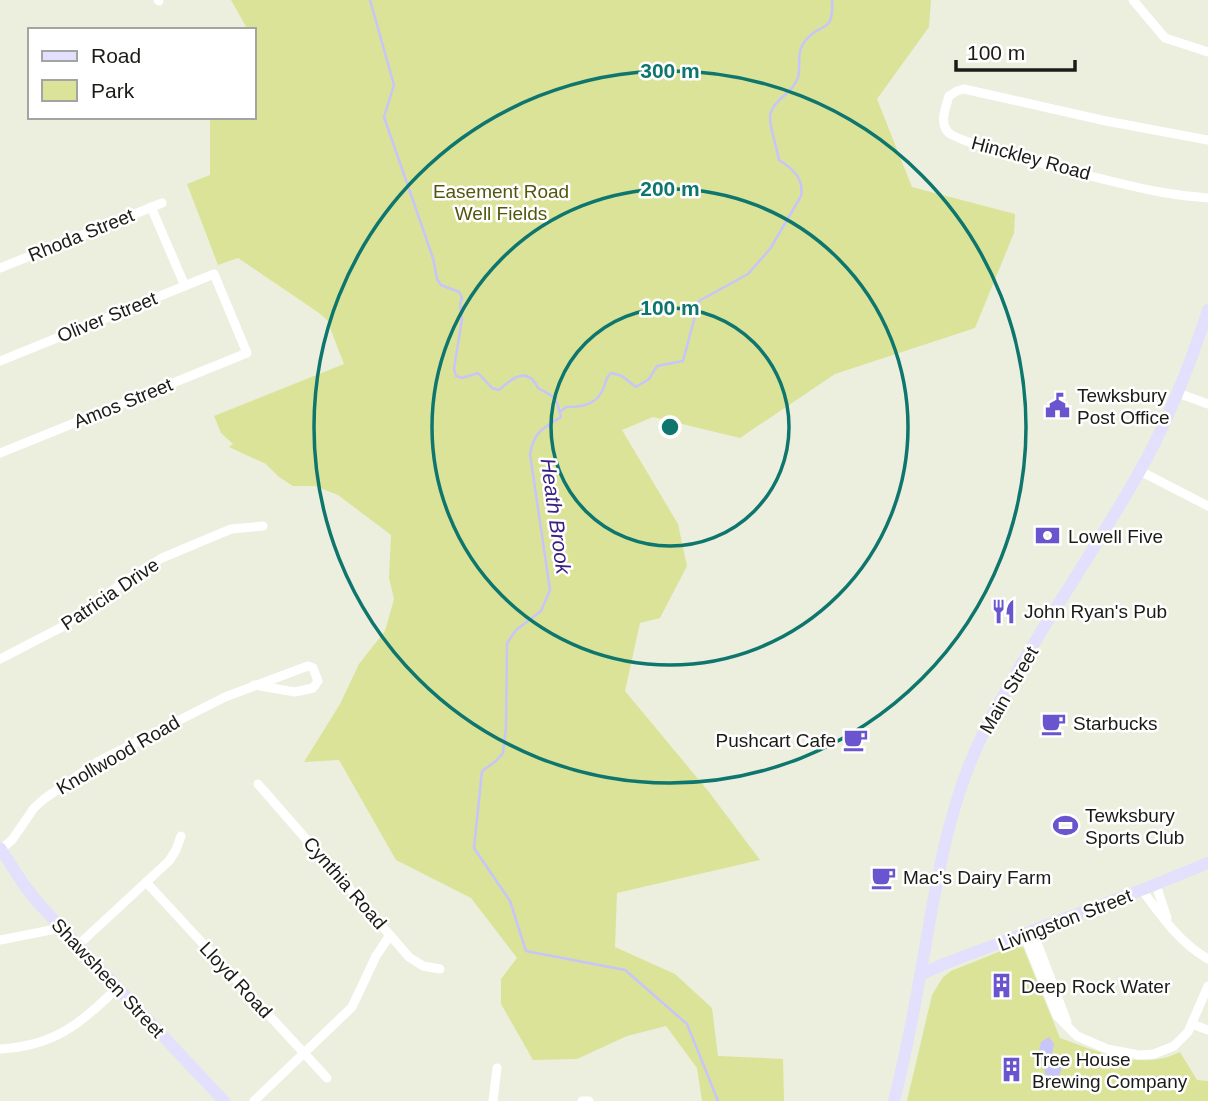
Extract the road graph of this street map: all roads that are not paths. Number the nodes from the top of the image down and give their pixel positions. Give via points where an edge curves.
1 (1133, 0) edge
2 (1208, 52) edge
3 (1208, 140) edge
4 (1208, 198) edge
5 (162, 203) dead end
6 (151, 207) junction
7 (0, 268) edge
8 (185, 286) junction
9 (1208, 310) edge
10 (247, 353) joint
11 (0, 361) edge
12 (1178, 393) junction
13 (1208, 404) edge
14 (0, 453) edge
15 (1140, 471) junction
16 (1208, 506) edge
17 (263, 526) dead end
18 (0, 659) edge
19 (254, 685) junction
20 (258, 784) dead end
21 (181, 836) dead end
22 (0, 849) edge
23 (1208, 863) edge
24 (146, 882) junction
25 (1156, 885) junction
26 (1142, 890) junction
27 (1168, 923) junction
28 (61, 928) junction
29 (1029, 933) junction
30 (390, 935) junction
31 (0, 940) edge
32 (77, 946) junction
33 (1208, 959) edge
34 (440, 970) dead end
35 (920, 975) junction
36 (1208, 986) edge
37 (117, 988) junction
38 (1192, 1024) junction
39 (1208, 1030) edge
40 (0, 1049) edge
41 (305, 1054) junction
42 (497, 1068) dead end
43 (327, 1078) dead end
44 (224, 1101) edge
45 (254, 1101) edge
46 (493, 1101) edge
47 (582, 1101) edge
48 (589, 1101) edge
49 (894, 1101) edge

1 - 2 street via 1165,38
3 - 4 street, Hinckley Road via 964,89 949,96 943,122 953,137 984,147 1158,191
5 - 6 street, Rhoda Street
6 - 7 street, Rhoda Street
6 - 8 street
8 - 10 street, Oliver Street via 214,274
8 - 11 street, Oliver Street
9 - 12 main road, Main Street
10 - 14 street, Amos Street
12 - 13 street
12 - 15 main road, Main Street
15 - 16 street
15 - 35 main road, Main Street via 1007,692 970,763 944,840
17 - 18 street, Patricia Drive via 231,529 162,558 60,628
19 - 19 street, Knollwood Road via 302,692 315,688 318,681 309,666
19 - 22 street, Knollwood Road via 77,775 34,808
20 - 30 street, Cynthia Road
21 - 24 street via 173,855
22 - 28 main road, Shawsheen Street
23 - 25 main road, Livingston Street
24 - 32 street
24 - 41 street, Lloyd Road
25 - 26 main road, Livingston Street
25 - 27 street
26 - 27 street
26 - 29 main road, Livingston Street
27 - 33 street via 1189,947
28 - 31 street
28 - 32 main road, Shawsheen Street
29 - 35 main road, Livingston Street
29 - 38 street via 1077,1036 1107,1049 1139,1055 1166,1051 1184,1038
30 - 34 street, Cynthia Road via 423,967
30 - 41 street via 352,1007
32 - 37 main road, Shawsheen Street
35 - 49 main road, Main Street
36 - 38 street
37 - 40 street via 54,1038
37 - 44 main road, Shawsheen Street
38 - 39 street
41 - 43 street, Lloyd Road
41 - 45 street
42 - 46 street
47 - 48 street

